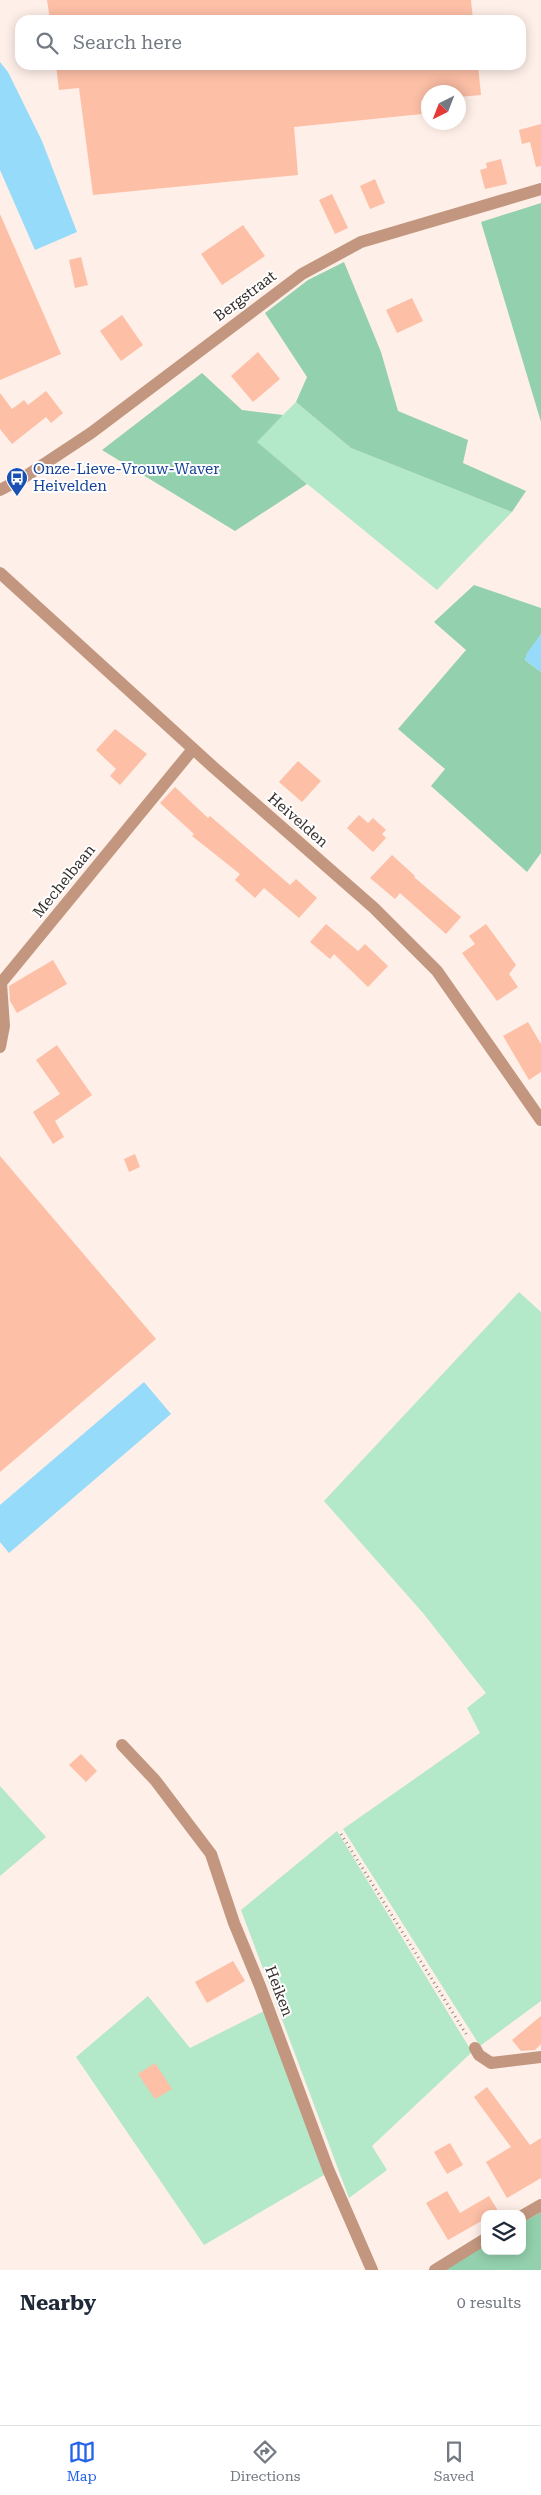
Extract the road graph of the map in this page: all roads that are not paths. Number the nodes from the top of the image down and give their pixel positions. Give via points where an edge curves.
1 (541, 189) edge
2 (0, 490) edge
3 (0, 573) edge
4 (193, 749) junction
5 (0, 1047) edge
6 (541, 1120) edge
7 (122, 1745) dead end
8 (475, 2048) road end
9 (541, 2057) edge
10 (541, 2205) edge
11 (526, 2214) edge
12 (481, 2241) edge
13 (372, 2270) edge
14 (434, 2270) edge

1 - 2 street, Bergstraat via 361,242 302,274 91,433
3 - 4 street, Heivelden
4 - 5 street, Mechelbaan via 1,983 4,1026
4 - 6 street, Heivelden via 374,908 437,971
7 - 13 street, Heiken via 155,1780 210,1854 328,2169
8 - 9 street via 491,2063
10 - 11 street
12 - 14 street

